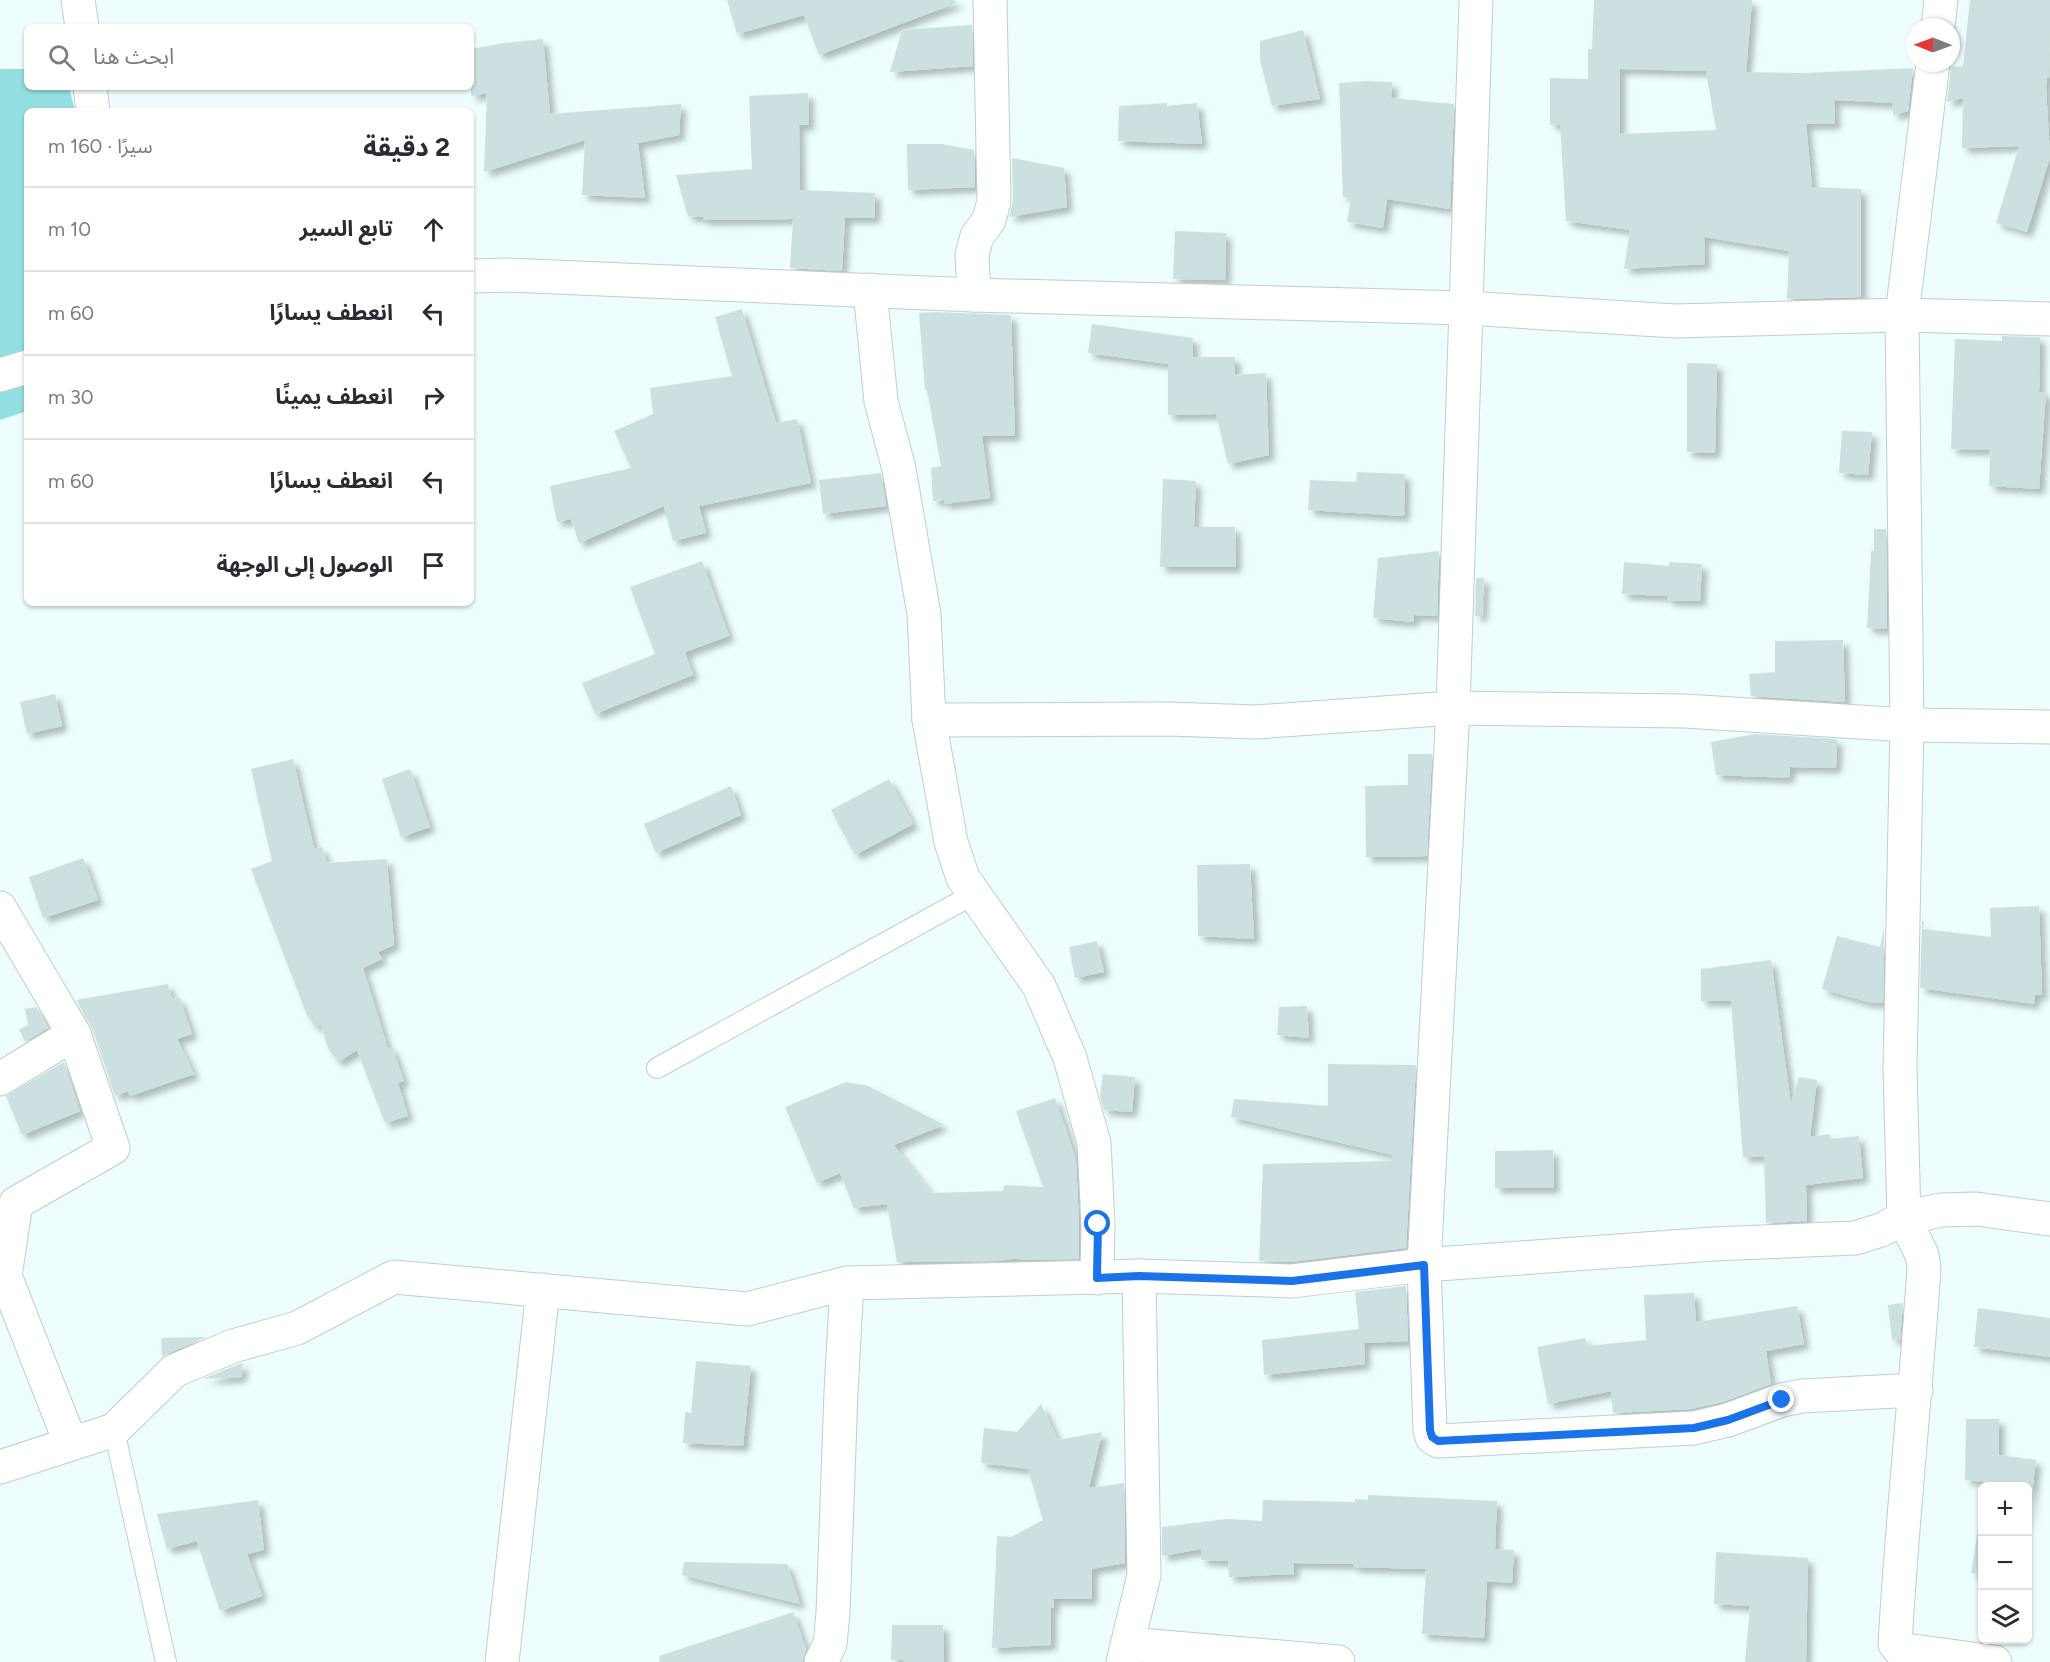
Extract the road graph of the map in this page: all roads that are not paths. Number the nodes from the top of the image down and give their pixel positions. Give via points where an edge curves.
1 (78, 0) edge
2 (990, 0) edge
3 (1476, 0) edge
4 (1941, 0) edge
5 (1939, 18) edge
6 (82, 24) edge
7 (1932, 72) edge
8 (90, 90) edge
9 (93, 108) edge
10 (474, 276) edge
11 (870, 290) junction
12 (974, 295) junction
13 (1466, 308) junction
14 (1902, 315) junction
15 (2050, 319) edge
16 (24, 368) edge
17 (0, 375) edge
18 (1453, 708) junction
19 (929, 720) junction
20 (1907, 725) junction
21 (2050, 727) edge
22 (974, 894) junction
23 (0, 908) edge
24 (74, 1034) junction
25 (657, 1068) dead end
26 (0, 1079) edge
27 (1904, 1218) junction
28 (2050, 1219) edge
29 (1424, 1265) junction
30 (1139, 1276) junction
31 (1097, 1278) junction
32 (847, 1283) junction
33 (543, 1290) junction
34 (1916, 1390) junction
35 (114, 1430) junction
36 (71, 1444) junction
37 (0, 1467) edge
38 (1125, 1653) edge
39 (1896, 1655) edge
40 (166, 1662) edge
41 (502, 1662) edge
42 (821, 1662) edge
43 (1338, 1662) edge
44 (1995, 1662) edge

1 - 6 street
2 - 12 street via 994,201 972,255
3 - 13 street
4 - 5 street
7 - 14 street
8 - 9 street
10 - 11 street
11 - 12 street
11 - 19 street via 881,401 899,469 924,614
12 - 13 street
13 - 14 street via 1676,321
13 - 18 street
14 - 15 street
14 - 20 street
16 - 17 street
18 - 19 street via 1256,722
18 - 20 street via 1685,711
18 - 29 street
19 - 22 street via 951,842 963,878
20 - 21 street
20 - 27 street via 1900,1068
22 - 25 lane
22 - 31 street via 1039,987 1070,1058 1094,1143
23 - 24 street
24 - 26 street
24 - 36 street via 113,1148 16,1203 5,1276
27 - 28 street via 1941,1210 1976,1209
27 - 29 street via 1854,1238
27 - 34 street via 1924,1267
29 - 30 street via 1292,1281
29 - 34 street via 1430,1430 1438,1441 1694,1428 1792,1398
30 - 31 street
30 - 38 street via 1144,1575
31 - 32 street
32 - 33 street via 747,1309
32 - 42 street via 830,1644
33 - 35 street via 393,1277 297,1328 233,1346 174,1371
33 - 41 street
34 - 39 street
35 - 36 street
35 - 40 lane
36 - 37 street
38 - 43 street
39 - 44 street

